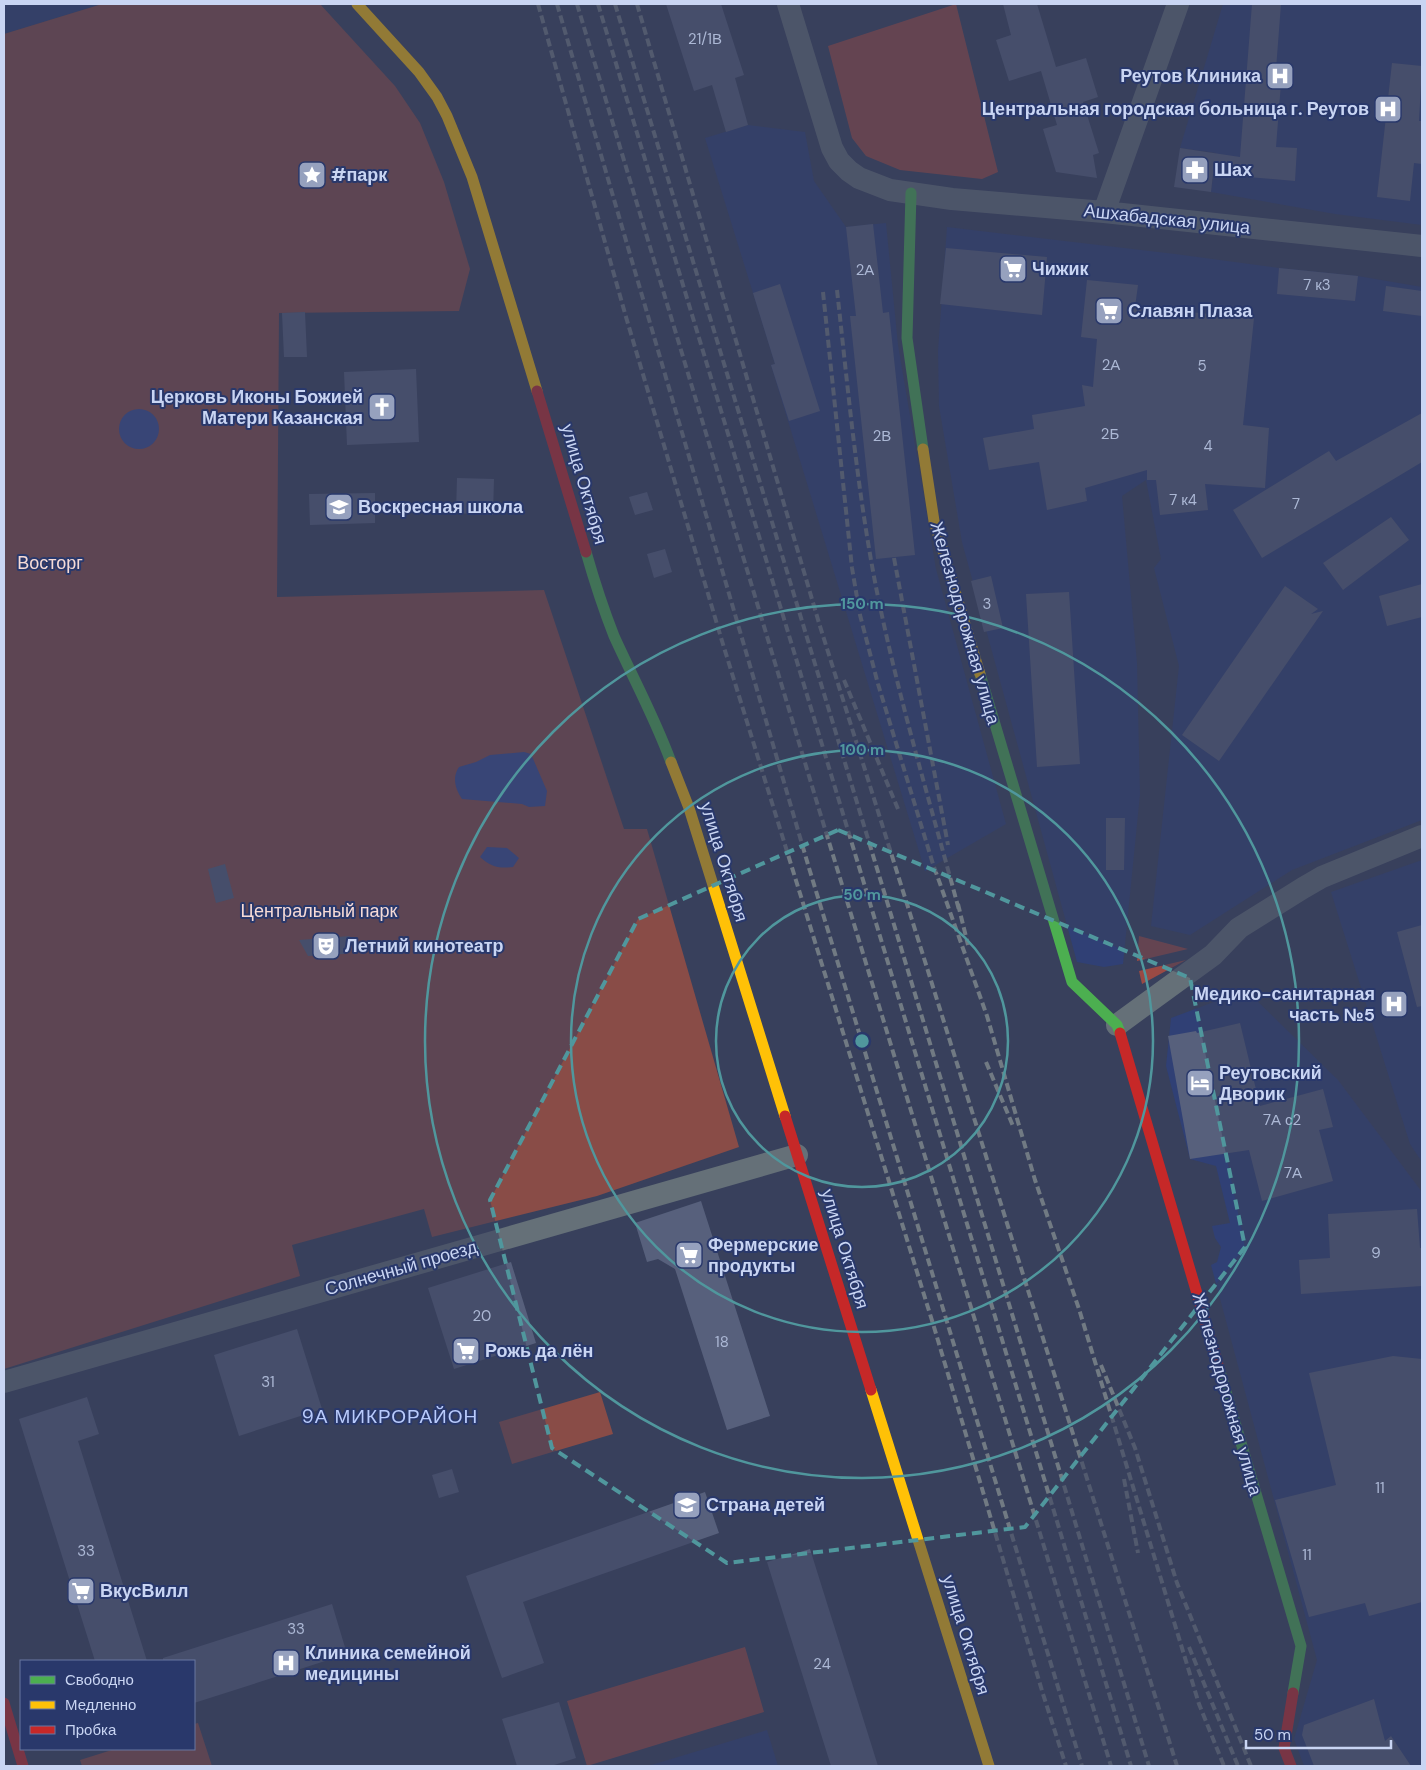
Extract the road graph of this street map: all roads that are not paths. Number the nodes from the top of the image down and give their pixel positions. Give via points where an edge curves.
1 (357, 4) edge
2 (788, 4) edge
3 (1178, 4) edge
4 (911, 193) junction
5 (1104, 212) junction
6 (1422, 246) edge
7 (1422, 836) edge
8 (1117, 1025) junction
9 (798, 1154) junction
10 (4, 1382) edge
11 (4, 1703) edge
12 (23, 1766) edge
13 (989, 1766) edge
14 (1291, 1766) edge

1 - 9 street, улица Октября via 405,56 437,98 472,177 601,602 673,762
2 - 4 street, Ашхабадская улица via 832,148 839,161 859,178 890,190
3 - 5 street
4 - 5 street, Ашхабадская улица via 952,200
4 - 8 street, Железнодорожная улица via 907,338 934,521 1072,982
5 - 6 street, Ашхабадская улица
7 - 8 street via 1303,888 1239,928 1212,955
8 - 14 street, Железнодорожная улица via 1301,1646 1284,1748
9 - 10 street, Солнечный проезд
9 - 13 street, улица Октября
11 - 12 street

